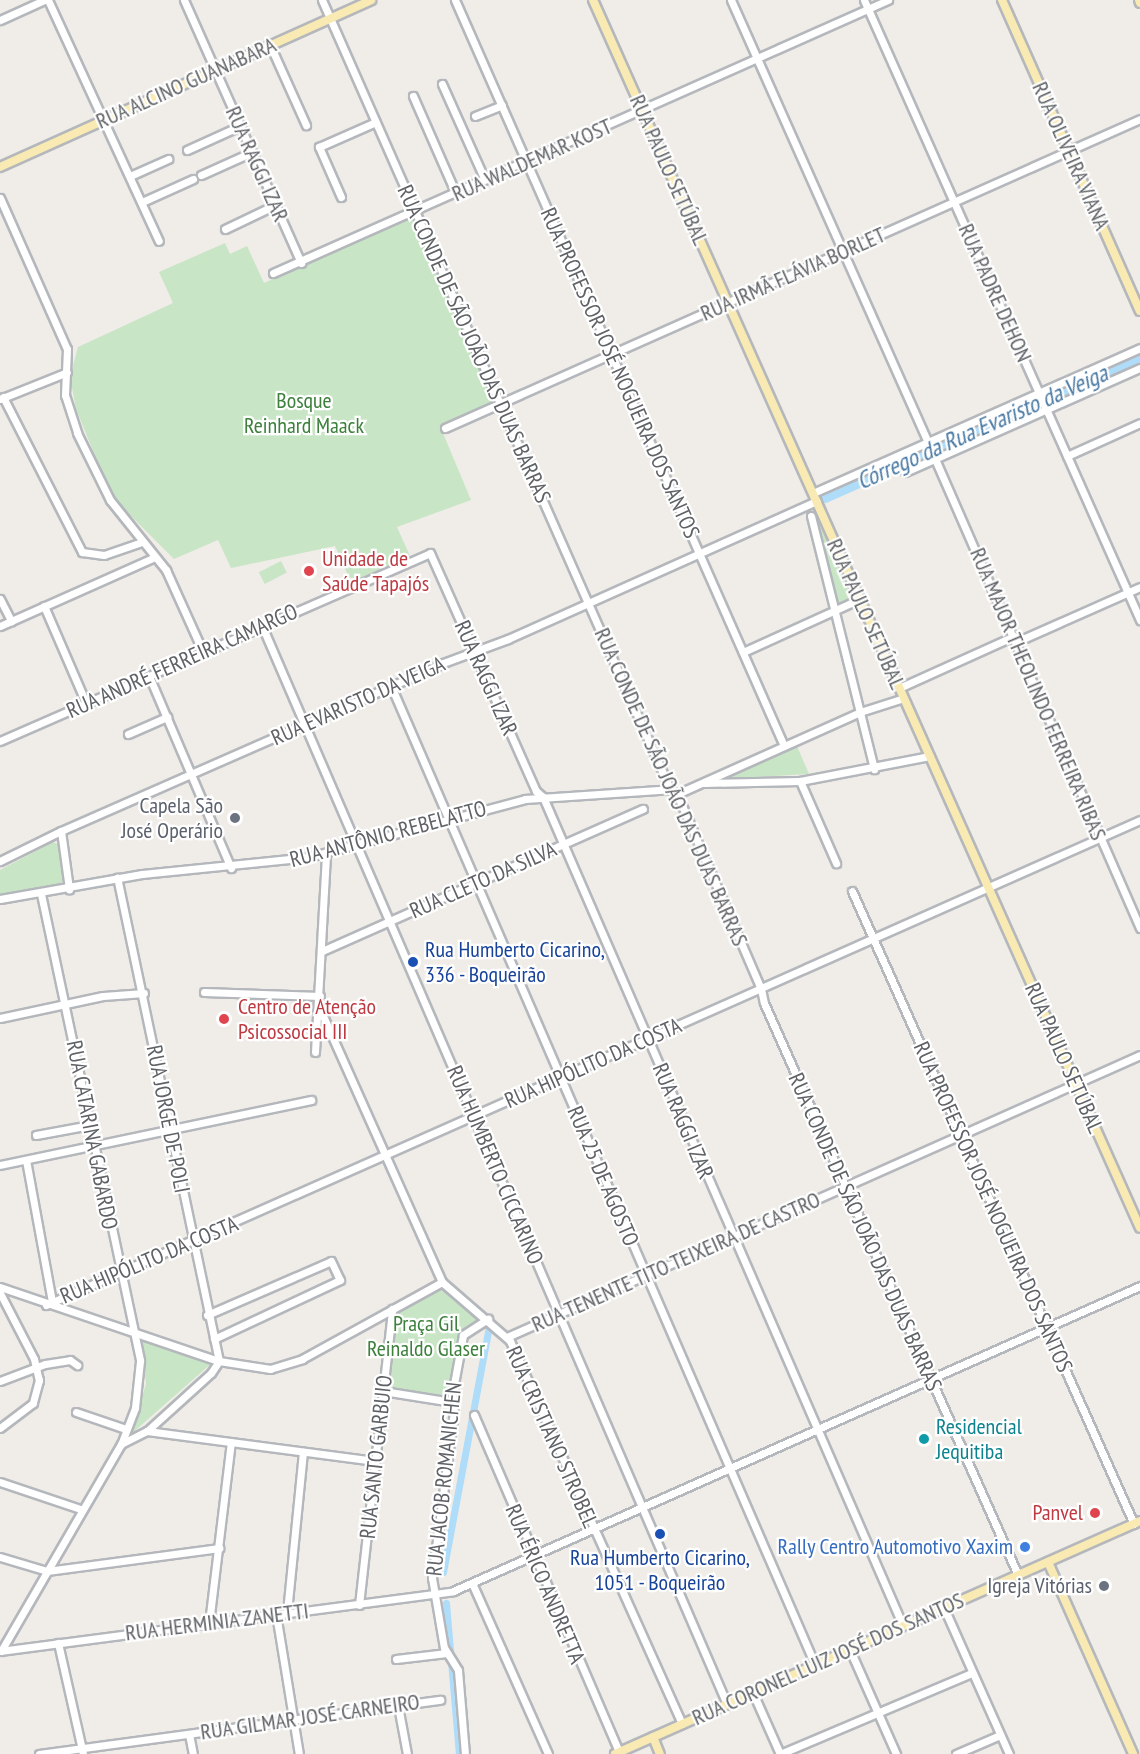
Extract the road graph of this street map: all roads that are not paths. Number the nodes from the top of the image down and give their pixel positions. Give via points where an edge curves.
1 (46, 0) edge
2 (184, 0) edge
3 (322, 0) edge
4 (371, 0) edge
5 (455, 0) edge
6 (593, 0) edge
7 (730, 0) edge
8 (864, 0) edge
9 (888, 0) edge
10 (1002, 0) edge
11 (868, 9) junction
12 (330, 18) junction
13 (0, 20) edge
14 (270, 45) junction
15 (757, 59) junction
16 (215, 70) junction
17 (442, 84) dead end
18 (413, 96) dead end
19 (502, 105) junction
20 (642, 110) junction
21 (475, 116) dead end
22 (105, 120) junction
23 (1140, 120) edge
24 (376, 122) junction
25 (306, 125) dead end
26 (240, 126) junction
27 (187, 150) dead end
28 (1069, 151) junction
29 (252, 152) junction
30 (168, 159) dead end
31 (527, 162) junction
32 (0, 167) edge
33 (201, 175) dead end
34 (130, 176) junction
35 (193, 179) dead end
36 (485, 180) junction
37 (456, 194) junction
38 (341, 196) dead end
39 (0, 198) edge
40 (142, 202) junction
41 (954, 202) junction
42 (275, 205) junction
43 (415, 212) junction
44 (225, 229) dead end
45 (159, 241) dead end
46 (843, 252) junction
47 (301, 263) junction
48 (273, 273) dead end
49 (728, 303) junction
50 (1140, 311) edge
51 (1140, 348) edge
52 (612, 354) junction
53 (1140, 368) edge
54 (67, 372) junction
55 (1039, 393) junction
56 (2, 398) edge
57 (500, 404) junction
58 (1046, 409) junction
59 (1140, 423) edge
60 (445, 428) dead end
61 (928, 442) junction
62 (1067, 456) junction
63 (935, 459) junction
64 (905, 472) dead end
65 (814, 497) junction
66 (811, 516) dead end
67 (142, 542) junction
68 (430, 553) joint
69 (699, 553) junction
70 (155, 557) junction
71 (1140, 586) edge
72 (1128, 592) junction
73 (0, 599) edge
74 (860, 599) junction
75 (588, 603) junction
76 (44, 606) junction
77 (835, 610) junction
78 (1140, 620) edge
79 (11, 621) junction
80 (0, 626) edge
81 (262, 626) junction
82 (1015, 639) junction
83 (203, 652) junction
84 (474, 652) junction
85 (743, 652) junction
86 (149, 676) junction
87 (391, 686) junction
88 (899, 688) junction
89 (904, 698) junction
90 (86, 703) junction
91 (860, 712) junction
92 (167, 717) junction
93 (304, 724) junction
94 (128, 734) dead end
95 (0, 741) edge
96 (784, 746) junction
97 (930, 756) junction
98 (874, 769) junction
99 (192, 774) junction
100 (800, 781) junction
101 (700, 783) junction
102 (674, 791) junction
103 (543, 797) junction
104 (643, 809) dead end
105 (448, 818) junction
106 (1140, 820) edge
107 (61, 831) junction
108 (1100, 838) junction
109 (563, 844) junction
110 (357, 846) junction
111 (326, 854) junction
112 (0, 861) edge
113 (836, 863) dead end
114 (231, 868) junction
115 (117, 878) junction
116 (476, 882) junction
117 (988, 888) junction
118 (69, 889) junction
119 (852, 891) dead end
120 (41, 894) junction
121 (0, 899) edge
122 (389, 921) junction
123 (1140, 928) edge
124 (873, 939) junction
125 (322, 951) junction
126 (761, 989) junction
127 (204, 992) dead end
128 (144, 993) junction
129 (320, 996) junction
130 (66, 1003) junction
131 (319, 1007) junction
132 (0, 1018) edge
133 (648, 1039) junction
134 (315, 1052) dead end
135 (1140, 1055) edge
136 (561, 1078) junction
137 (1076, 1083) junction
138 (311, 1100) dead end
139 (474, 1117) junction
140 (90, 1125) junction
141 (169, 1130) junction
142 (36, 1135) dead end
143 (960, 1135) junction
144 (94, 1146) junction
145 (385, 1156) junction
146 (26, 1160) junction
147 (0, 1165) edge
148 (845, 1186) junction
149 (1140, 1228) edge
150 (733, 1236) junction
151 (192, 1242) junction
152 (120, 1274) junction
153 (646, 1275) junction
154 (442, 1282) junction
155 (1140, 1286) edge
156 (0, 1287) edge
157 (0, 1293) edge
158 (49, 1303) junction
159 (392, 1309) junction
160 (559, 1314) junction
161 (207, 1315) junction
162 (488, 1319) junction
163 (1046, 1328) junction
164 (132, 1331) junction
165 (507, 1337) junction
166 (214, 1339) junction
167 (219, 1361) junction
168 (76, 1365) dead end
169 (37, 1366) junction
170 (931, 1379) junction
171 (0, 1381) edge
172 (383, 1391) junction
173 (452, 1402) junction
174 (76, 1412) dead end
175 (474, 1415) dead end
176 (0, 1428) edge
177 (126, 1428) junction
178 (817, 1430) junction
179 (147, 1431) junction
180 (231, 1442) junction
181 (120, 1444) junction
182 (303, 1452) junction
183 (375, 1461) junction
184 (730, 1468) junction
185 (0, 1482) edge
186 (642, 1508) junction
187 (80, 1509) junction
188 (1137, 1522) edge
189 (593, 1529) junction
190 (219, 1548) junction
191 (0, 1557) edge
192 (532, 1557) junction
193 (1048, 1562) junction
194 (47, 1571) junction
195 (1018, 1575) junction
196 (472, 1583) junction
197 (435, 1594) junction
198 (359, 1605) junction
199 (944, 1608) junction
200 (287, 1612) junction
201 (276, 1614) junction
202 (209, 1623) junction
203 (903, 1626) junction
204 (58, 1643) junction
205 (850, 1650) junction
206 (0, 1651) edge
207 (449, 1655) junction
208 (396, 1659) dead end
209 (815, 1665) junction
210 (972, 1673) junction
211 (753, 1693) junction
212 (440, 1700) dead end
213 (727, 1704) junction
214 (398, 1706) junction
215 (878, 1712) junction
216 (292, 1720) junction
217 (682, 1724) junction
218 (189, 1734) junction
219 (1000, 1735) junction
220 (653, 1737) junction
221 (82, 1751) edge
222 (617, 1753) edge
223 (39, 1754) edge
224 (193, 1754) edge
225 (300, 1754) edge
226 (407, 1754) edge
227 (465, 1754) edge
228 (548, 1754) edge
229 (660, 1754) edge
230 (780, 1754) edge
231 (896, 1754) edge
232 (956, 1754) edge
233 (1009, 1754) edge
234 (1137, 1754) edge

1 - 13 street
1 - 22 street
2 - 16 street, RUA RAGGI IZAR
3 - 12 street, RUA CONDE DE SÃO JOÃO DAS DUAS BARRAS
4 - 12 main road, RUA ALCINO GUANABARA
5 - 19 street, RUA PROFESSOR JOSÉ NOGUEIRA DOS SANTOS
6 - 20 main road, RUA PAULO SETÚBAL
7 - 15 street
8 - 11 street, RUA PADRE DEHON
9 - 11 street, RUA WALDEMAR KOST
10 - 28 main road, RUA OLIVEIRA VIANA
11 - 15 street, RUA WALDEMAR KOST
11 - 41 street, RUA PADRE DEHON
12 - 14 main road, RUA ALCINO GUANABARA
12 - 24 street, RUA CONDE DE SÃO JOÃO DAS DUAS BARRAS
14 - 16 main road, RUA ALCINO GUANABARA
14 - 25 street
15 - 20 street, RUA WALDEMAR KOST
15 - 46 street
16 - 22 main road, RUA ALCINO GUANABARA
16 - 26 street, RUA RAGGI IZAR
17 - 36 street
18 - 37 street
19 - 21 street
19 - 31 street, RUA PROFESSOR JOSÉ NOGUEIRA DOS SANTOS
20 - 31 street, RUA WALDEMAR KOST
20 - 49 main road, RUA PAULO SETÚBAL
22 - 32 main road, RUA ALCINO GUANABARA
22 - 34 street
23 - 28 street, RUA IRMÃ FLÁVIA BORLET
24 - 38 street via 320,147
24 - 43 street, RUA CONDE DE SÃO JOÃO DAS DUAS BARRAS
26 - 27 street
26 - 29 street, RUA RAGGI IZAR
28 - 41 street, RUA IRMÃ FLÁVIA BORLET
28 - 50 main road, RUA OLIVEIRA VIANA
29 - 33 street
29 - 42 street, RUA RAGGI IZAR
30 - 34 street
31 - 36 street, RUA WALDEMAR KOST
31 - 52 street, RUA PROFESSOR JOSÉ NOGUEIRA DOS SANTOS
34 - 40 street
35 - 40 street
36 - 37 street, RUA WALDEMAR KOST
37 - 43 street, RUA WALDEMAR KOST
39 - 54 street via 67,349
40 - 45 street
41 - 46 street, RUA IRMÃ FLÁVIA BORLET
41 - 55 street, RUA PADRE DEHON
42 - 44 street
42 - 47 street, RUA RAGGI IZAR
43 - 47 street, RUA WALDEMAR KOST
43 - 57 street, RUA CONDE DE SÃO JOÃO DAS DUAS BARRAS
46 - 49 street, RUA IRMÃ FLÁVIA BORLET
46 - 61 street
47 - 48 street, RUA WALDEMAR KOST
49 - 52 street, RUA IRMÃ FLÁVIA BORLET
49 - 65 main road, RUA PAULO SETÚBAL
51 - 55 street, RUA EVARISTO DA VEIGA
52 - 57 street, RUA IRMÃ FLÁVIA BORLET
52 - 69 street, RUA PROFESSOR JOSÉ NOGUEIRA DOS SANTOS
53 - 58 street
54 - 56 street
54 - 67 street via 66,403 76,433 110,500
55 - 58 street, RUA PADRE DEHON
55 - 61 street, RUA EVARISTO DA VEIGA
56 - 67 street via 82,552 104,555
57 - 60 street, RUA IRMÃ FLÁVIA BORLET
57 - 75 street, RUA CONDE DE SÃO JOÃO DAS DUAS BARRAS
58 - 62 street, RUA PADRE DEHON
58 - 63 street
59 - 62 street
61 - 65 street, RUA EVARISTO DA VEIGA
62 - 72 street, RUA PADRE DEHON
63 - 64 street
63 - 82 street, RUA MAJOR THEOLINDO FERREIRA RIBAS
65 - 69 street, RUA EVARISTO DA VEIGA
65 - 74 main road, RUA PAULO SETÚBAL
66 - 77 street
67 - 70 street
68 - 81 street, RUA ANDRÉ FERREIRA CAMARGO
68 - 84 street, RUA RAGGI IZAR
69 - 75 street, RUA EVARISTO DA VEIGA
69 - 85 street, RUA PROFESSOR JOSÉ NOGUEIRA DOS SANTOS
70 - 76 street
70 - 83 street via 172,582
71 - 72 street
72 - 78 street, RUA PADRE DEHON
72 - 82 street
73 - 79 street
74 - 77 street
74 - 88 main road, RUA PAULO SETÚBAL
75 - 84 street, RUA EVARISTO DA VEIGA
75 - 102 street, RUA CONDE DE SÃO JOÃO DAS DUAS BARRAS
76 - 79 street
76 - 90 street
77 - 85 street
77 - 91 street
79 - 80 street
81 - 83 street, RUA ANDRÉ FERREIRA CAMARGO
81 - 93 street, RUA HUMBERTO CICCARINO
82 - 88 street
82 - 108 street, RUA MAJOR THEOLINDO FERREIRA RIBAS via 1018,654
83 - 86 street, RUA ANDRÉ FERREIRA CAMARGO
84 - 87 street, RUA EVARISTO DA VEIGA
84 - 103 street, RUA RAGGI IZAR via 536,791
85 - 96 street, RUA PROFESSOR JOSÉ NOGUEIRA DOS SANTOS
86 - 90 street, RUA ANDRÉ FERREIRA CAMARGO
86 - 92 street
87 - 93 street, RUA EVARISTO DA VEIGA
87 - 105 street, RUA 25 DE AGOSTO
88 - 89 main road, RUA PAULO SETÚBAL
89 - 91 street
89 - 97 main road, RUA PAULO SETÚBAL
90 - 95 street, RUA ANDRÉ FERREIRA CAMARGO
91 - 96 street
91 - 98 street
92 - 94 street
92 - 99 street
93 - 99 street, RUA EVARISTO DA VEIGA
93 - 110 street, RUA HUMBERTO CICCARINO
96 - 101 street
97 - 98 street
97 - 117 main road, RUA PAULO SETÚBAL
98 - 100 street
99 - 107 street, RUA EVARISTO DA VEIGA
99 - 114 street
100 - 101 street
100 - 113 street
101 - 102 street
102 - 103 street, RUA ANTÔNIO REBELATTO
102 - 126 street, RUA CONDE DE SÃO JOÃO DAS DUAS BARRAS
103 - 105 street, RUA ANTÔNIO REBELATTO
103 - 109 street, RUA RAGGI IZAR
104 - 109 street, RUA CLETO DA SILVA
105 - 110 street, RUA ANTÔNIO REBELATTO
105 - 116 street, RUA 25 DE AGOSTO
106 - 108 street, RUA HIPÓLITO DA COSTA
107 - 112 street, RUA EVARISTO DA VEIGA
107 - 118 street
108 - 117 street, RUA HIPÓLITO DA COSTA
108 - 123 street, RUA MAJOR THEOLINDO FERREIRA RIBAS
109 - 116 street, RUA CLETO DA SILVA
109 - 133 street, RUA RAGGI IZAR
110 - 111 street, RUA ANTÔNIO REBELATTO
110 - 122 street, RUA HUMBERTO CICCARINO
111 - 114 street, RUA ANTÔNIO REBELATTO
111 - 125 street
114 - 115 street, RUA ANTÔNIO REBELATTO
115 - 118 street, RUA ANTÔNIO REBELATTO
115 - 128 street, RUA JORGE DE POLI
116 - 122 street, RUA CLETO DA SILVA
116 - 136 street, RUA 25 DE AGOSTO
117 - 124 street, RUA HIPÓLITO DA COSTA
117 - 137 main road, RUA PAULO SETÚBAL
118 - 120 street, RUA ANTÔNIO REBELATTO
119 - 124 street, RUA PROFESSOR JOSÉ NOGUEIRA DOS SANTOS
120 - 121 street, RUA ANTÔNIO REBELATTO
120 - 130 street, RUA CATARINA GABARDO
122 - 125 street, RUA CLETO DA SILVA
122 - 139 street, RUA HUMBERTO CICCARINO
124 - 126 street, RUA HIPÓLITO DA COSTA
124 - 143 street, RUA PROFESSOR JOSÉ NOGUEIRA DOS SANTOS
125 - 129 street
126 - 133 street, RUA HIPÓLITO DA COSTA
126 - 148 street, RUA CONDE DE SÃO JOÃO DAS DUAS BARRAS
127 - 129 street
128 - 130 street
128 - 141 street, RUA JORGE DE POLI
129 - 131 street
130 - 132 street
130 - 140 street, RUA CATARINA GABARDO
131 - 134 street
131 - 145 street, RUA CRISTIANO STROBEL
133 - 136 street, RUA HIPÓLITO DA COSTA
133 - 150 street, RUA RAGGI IZAR
135 - 137 street, RUA TENENTE TITO TEIXEIRA DE CASTRO
136 - 139 street, RUA HIPÓLITO DA COSTA
136 - 153 street, RUA 25 DE AGOSTO
137 - 143 street, RUA TENENTE TITO TEIXEIRA DE CASTRO
137 - 149 main road, RUA PAULO SETÚBAL
138 - 141 street
139 - 145 street, RUA HIPÓLITO DA COSTA
139 - 160 street, RUA HUMBERTO CICCARINO
140 - 142 street
140 - 144 street, RUA CATARINA GABARDO
141 - 144 street
141 - 151 street, RUA JORGE DE POLI
143 - 148 street, RUA TENENTE TITO TEIXEIRA DE CASTRO
143 - 163 street, RUA PROFESSOR JOSÉ NOGUEIRA DOS SANTOS
144 - 146 street
144 - 152 street, RUA CATARINA GABARDO
145 - 151 street, RUA HIPÓLITO DA COSTA
145 - 154 street, RUA CRISTIANO STROBEL
146 - 147 street
146 - 158 street
148 - 150 street, RUA TENENTE TITO TEIXEIRA DE CASTRO
148 - 170 street, RUA CONDE DE SÃO JOÃO DAS DUAS BARRAS
150 - 153 street, RUA TENENTE TITO TEIXEIRA DE CASTRO
150 - 178 street, RUA RAGGI IZAR
151 - 152 street, RUA HIPÓLITO DA COSTA
151 - 161 street, RUA JORGE DE POLI
152 - 158 street, RUA HIPÓLITO DA COSTA
152 - 164 street, RUA CATARINA GABARDO
153 - 160 street, RUA TENENTE TITO TEIXEIRA DE CASTRO
153 - 184 street, RUA 25 DE AGOSTO
154 - 159 street
154 - 162 street, RUA CRISTIANO STROBEL
155 - 163 street, RUA HERMINIA ZANETTI
156 - 158 street
157 - 169 street
158 - 164 street
159 - 167 street via 285,1366 255,1369
159 - 172 street, RUA SANTO GARBUIO
160 - 165 street, RUA TENENTE TITO TEIXEIRA DE CASTRO
160 - 186 street, RUA HUMBERTO CICCARINO
161 - 166 street, RUA JORGE DE POLI
161 - 166 street via 331,1261 340,1280
162 - 165 street, RUA CRISTIANO STROBEL
162 - 173 street, RUA JACOB ROMANICHEN via 463,1335
163 - 170 street, RUA HERMINIA ZANETTI
163 - 188 street, RUA PROFESSOR JOSÉ NOGUEIRA DOS SANTOS
164 - 167 street
164 - 177 street, RUA CATARINA GABARDO via 140,1361 139,1383 135,1408
165 - 189 street, RUA CRISTIANO STROBEL
166 - 167 street, RUA JORGE DE POLI
167 - 179 street via 211,1373
168 - 169 street via 65,1360
169 - 171 street
169 - 176 street via 38,1393 33,1403
170 - 178 street, RUA HERMINIA ZANETTI
170 - 195 street, RUA CONDE DE SÃO JOÃO DAS DUAS BARRAS
172 - 173 street
172 - 183 street, RUA SANTO GARBUIO
173 - 197 street, RUA JACOB ROMANICHEN via 454,1412 432,1578
174 - 177 street
175 - 192 street, RUA ÉRICO ANDRETTA
177 - 181 street, RUA CATARINA GABARDO
178 - 184 street, RUA HERMINIA ZANETTI
178 - 203 street, RUA RAGGI IZAR
179 - 180 street
179 - 181 street
180 - 182 street
180 - 190 street
181 - 187 street, RUA CATARINA GABARDO
182 - 183 street
182 - 200 street
183 - 198 street, RUA SANTO GARBUIO
184 - 186 street, RUA HERMINIA ZANETTI
184 - 209 street, RUA 25 DE AGOSTO
185 - 187 street
186 - 189 street, RUA HERMINIA ZANETTI
186 - 213 street, RUA HUMBERTO CICCARINO
187 - 194 street, RUA CATARINA GABARDO
188 - 193 main road, RUA CORONEL LUIZ JOSÉ DOS SANTOS
189 - 192 street, RUA HERMINIA ZANETTI
189 - 217 street, RUA CRISTIANO STROBEL
190 - 194 street
190 - 202 street
191 - 194 street
192 - 196 street, RUA HERMINIA ZANETTI
192 - 222 street, RUA ÉRICO ANDRETTA
193 - 195 main road, RUA CORONEL LUIZ JOSÉ DOS SANTOS
193 - 234 main road
194 - 206 street, RUA CATARINA GABARDO
195 - 199 main road, RUA CORONEL LUIZ JOSÉ DOS SANTOS
196 - 197 street, RUA HERMINIA ZANETTI
196 - 228 street
197 - 198 street, RUA HERMINIA ZANETTI
197 - 207 street, RUA JACOB ROMANICHEN
198 - 200 street, RUA HERMINIA ZANETTI
199 - 203 main road, RUA CORONEL LUIZ JOSÉ DOS SANTOS
199 - 210 street
200 - 201 street, RUA HERMINIA ZANETTI
201 - 202 street, RUA HERMINIA ZANETTI
201 - 216 street
202 - 204 street, RUA HERMINIA ZANETTI
203 - 205 main road, RUA CORONEL LUIZ JOSÉ DOS SANTOS
204 - 206 street, RUA HERMINIA ZANETTI
204 - 221 street
205 - 209 main road, RUA CORONEL LUIZ JOSÉ DOS SANTOS
205 - 215 street
207 - 208 street
207 - 227 street, RUA JACOB ROMANICHEN via 458,1670
209 - 211 main road, RUA CORONEL LUIZ JOSÉ DOS SANTOS
210 - 215 street
210 - 219 street
211 - 213 main road, RUA CORONEL LUIZ JOSÉ DOS SANTOS
211 - 230 street
212 - 214 street, RUA GILMAR JOSÉ CARNEIRO
213 - 217 main road, RUA CORONEL LUIZ JOSÉ DOS SANTOS
214 - 216 street, RUA GILMAR JOSÉ CARNEIRO
214 - 226 street
215 - 230 street
215 - 231 street
216 - 218 street, RUA GILMAR JOSÉ CARNEIRO
216 - 225 street
217 - 220 main road, RUA CORONEL LUIZ JOSÉ DOS SANTOS
218 - 221 street, RUA GILMAR JOSÉ CARNEIRO
218 - 224 street
219 - 232 street
219 - 233 street
220 - 222 main road, RUA CORONEL LUIZ JOSÉ DOS SANTOS
220 - 229 main road
221 - 223 street, RUA GILMAR JOSÉ CARNEIRO

